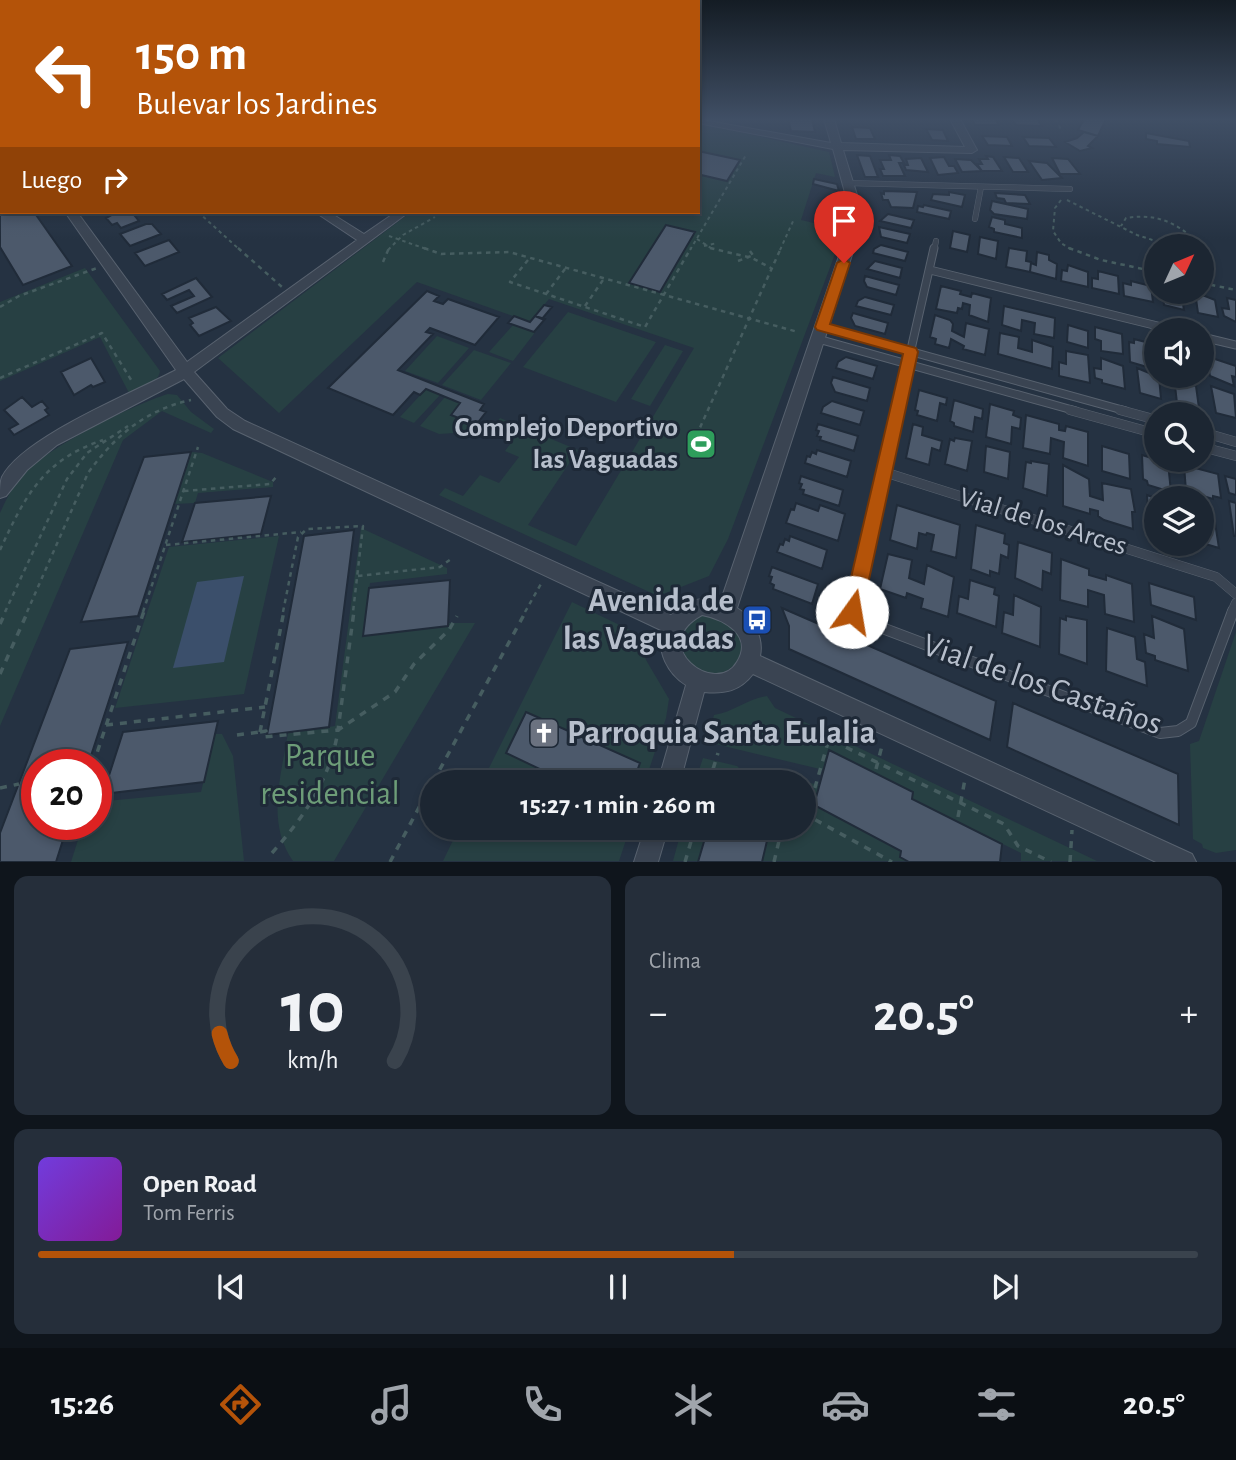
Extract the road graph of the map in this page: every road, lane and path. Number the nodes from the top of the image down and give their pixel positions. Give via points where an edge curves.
1 (743, 159) edge
2 (840, 159) edge
3 (847, 183) junction
4 (981, 187) junction
5 (1070, 189) dead end
6 (72, 214) edge
7 (200, 214) edge
8 (325, 214) edge
9 (399, 214) edge
10 (435, 217) dead end
11 (794, 219) dead end
12 (975, 219) dead end
13 (1121, 226) junction
14 (371, 235) junction
15 (400, 239) junction
16 (696, 239) junction
17 (936, 241) dead end
18 (717, 243) dead end
19 (706, 247) junction
20 (750, 251) dead end
21 (710, 254) dead end
22 (751, 256) junction
23 (755, 258) junction
24 (529, 260) junction
25 (738, 261) dead end
26 (383, 262) dead end
27 (108, 265) junction
28 (771, 268) junction
29 (565, 269) junction
30 (1144, 269) edge
31 (930, 270) junction
32 (603, 280) junction
33 (1214, 285) edge
34 (1236, 290) edge
35 (546, 294) junction
36 (290, 295) junction
37 (663, 296) junction
38 (584, 306) junction
39 (0, 307) edge
40 (749, 319) junction
41 (1144, 323) edge
42 (798, 332) dead end
43 (820, 333) junction
44 (1214, 340) edge
45 (1236, 345) edge
46 (911, 352) junction
47 (908, 364) junction
48 (185, 371) junction
49 (0, 378) edge
50 (140, 395) junction
51 (209, 398) junction
52 (1144, 416) edge
53 (139, 419) junction
54 (1144, 430) edge
55 (1214, 436) edge
56 (105, 440) junction
57 (1236, 442) edge
58 (198, 446) dead end
59 (1214, 450) edge
60 (689, 452) dead end
61 (1236, 456) edge
62 (884, 472) junction
63 (277, 476) dead end
64 (0, 491) edge
65 (184, 491) junction
66 (302, 532) junction
67 (2, 542) edge
68 (166, 545) junction
69 (0, 550) edge
70 (451, 559) dead end
71 (550, 568) junction
72 (358, 576) junction
73 (1236, 594) edge
74 (1236, 603) edge
75 (727, 610) junction
76 (457, 615) dead end
77 (0, 624) edge
78 (674, 626) junction
79 (750, 662) junction
80 (0, 674) edge
81 (697, 681) junction
82 (265, 707) junction
83 (106, 725) junction
84 (887, 725) junction
85 (338, 730) junction
86 (260, 732) junction
87 (237, 735) dead end
88 (98, 749) edge
89 (718, 753) dead end
90 (877, 762) junction
91 (968, 762) junction
92 (876, 769) dead end
93 (440, 770) edge
94 (672, 770) edge
95 (713, 770) edge
96 (816, 780) edge
97 (19, 784) dead end
98 (0, 788) edge
99 (265, 793) dead end
100 (311, 801) junction
101 (961, 803) junction
102 (420, 807) edge
103 (1074, 811) junction
104 (958, 817) dead end
105 (816, 820) edge
106 (652, 840) edge
107 (691, 840) edge
108 (779, 840) edge
109 (272, 853) dead end
110 (1162, 855) edge
111 (390, 862) edge
112 (646, 862) edge
113 (685, 862) edge
114 (774, 862) edge
115 (892, 862) edge
116 (1051, 862) edge
117 (1070, 862) edge
118 (1184, 862) edge

1 - 16 path
2 - 3 street
3 - 4 lane
3 - 43 street via 856,224
4 - 5 lane
4 - 12 lane
6 - 27 street
7 - 36 path
8 - 14 street
9 - 14 street
10 - 15 path
11 - 28 path
13 - 13 path via 1172,246 1182,245 1188,234 1169,221 1150,217 1126,218
13 - 30 path via 1090,214 1073,201 1058,200 1056,204 1053,234 1067,247
14 - 15 path
14 - 36 street
15 - 24 path via 441,254 509,252
15 - 26 path via 385,250
16 - 19 path
16 - 37 path
17 - 31 lane
18 - 19 path
19 - 21 path
19 - 22 path
20 - 23 path
22 - 23 path
22 - 25 path
23 - 28 path
24 - 29 path
24 - 35 path via 510,282
27 - 39 path via 42,286
27 - 48 street
28 - 40 path
29 - 32 path
29 - 35 path
31 - 41 lane
31 - 46 lane
32 - 37 path
32 - 38 path
33 - 34 path
35 - 38 path
36 - 48 street
37 - 38 path via 645,327
37 - 40 path
40 - 42 path
40 - 60 path
43 - 46 lane
43 - 47 lane
43 - 75 street
44 - 45 lane
46 - 47 lane
46 - 52 lane
47 - 54 lane
47 - 62 lane
48 - 50 street
48 - 51 street
49 - 50 path via 102,333
50 - 64 street via 51,441 21,465
51 - 53 path via 175,403
51 - 71 street via 239,425
53 - 56 path
53 - 80 path via 108,444 88,472
55 - 57 lane
56 - 67 path via 58,458 35,485
56 - 77 path via 86,453 67,479
58 - 65 path
59 - 61 lane
62 - 73 lane, Vial de los Arces via 1216,577
62 - 74 lane, Vial de los Castaños via 852,612 861,620 1160,733 1178,731 1191,723
63 - 65 path via 270,484
65 - 68 path
66 - 68 path
66 - 72 path via 363,526
66 - 82 path
67 - 69 path
68 - 83 path
70 - 72 path via 440,567
71 - 78 street
71 - 93 path
72 - 85 path
75 - 78 street via 715,606 690,609
75 - 79 street via 746,626 751,638
76 - 85 path via 395,692
78 - 81 street via 672,650 677,663
79 - 81 street via 735,680
79 - 84 street
81 - 94 street
82 - 83 path
82 - 86 path
83 - 88 path
84 - 90 path
84 - 91 street
85 - 86 path via 264,737 266,731
85 - 100 path via 329,764
86 - 87 path
89 - 95 path
90 - 92 path
90 - 96 path via 829,739
90 - 101 path
91 - 101 path
91 - 103 street
97 - 98 path
99 - 100 path via 290,803
100 - 109 path
101 - 104 path
101 - 116 path via 1004,824 1018,846
102 - 111 path
103 - 110 street
103 - 117 path
105 - 115 path
106 - 112 street
107 - 113 path
108 - 114 path
110 - 118 street

